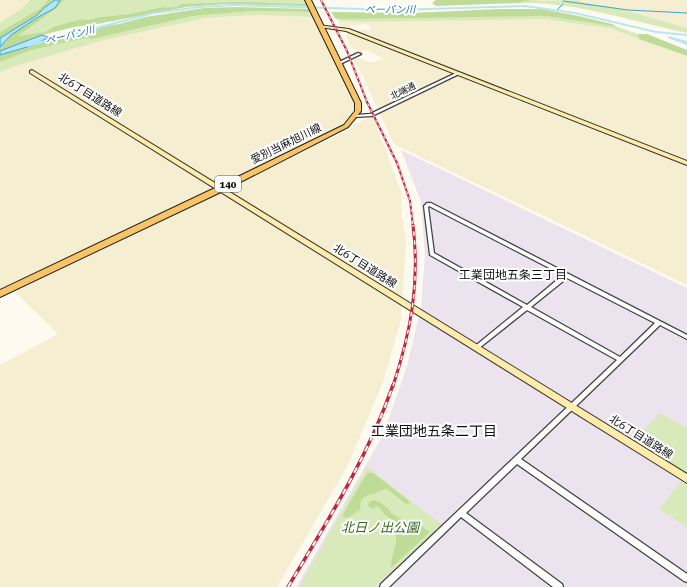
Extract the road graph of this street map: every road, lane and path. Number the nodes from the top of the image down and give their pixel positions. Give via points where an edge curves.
1 (309, 1) edge
2 (320, 26) junction
3 (359, 54) dead end
4 (339, 63) junction
5 (32, 72) dead end
6 (457, 74) junction
7 (355, 116) junction
8 (687, 164) edge
9 (220, 189) junction
10 (566, 276) junction
11 (0, 294) edge
12 (526, 308) junction
13 (660, 323) junction
14 (687, 338) edge
15 (476, 348) junction
16 (621, 360) junction
17 (571, 407) junction
18 (517, 460) junction
19 (687, 479) edge
20 (461, 513) junction
21 (687, 578) edge
22 (384, 587) edge
23 (559, 587) edge

1 - 2 main road
2 - 4 main road
2 - 6 street via 347,30
3 - 4 street
4 - 7 main road via 358,103
5 - 9 street, 北6丁目道路線
6 - 7 street, 北端通 via 371,115
6 - 8 street
7 - 9 main road, 愛別当麻旭川線 / 140 via 346,126 332,134
9 - 11 main road, 愛別当麻旭川線 / 140
9 - 15 street, 北6丁目道路線
10 - 12 street
10 - 12 street via 429,204 426,206 432,254
10 - 13 street
12 - 15 street
12 - 16 street
13 - 14 street
13 - 16 street
15 - 17 street, 北6丁目道路線
16 - 17 street
17 - 18 street
17 - 19 street, 北6丁目道路線
18 - 20 street
18 - 21 street
20 - 22 street
20 - 23 street

